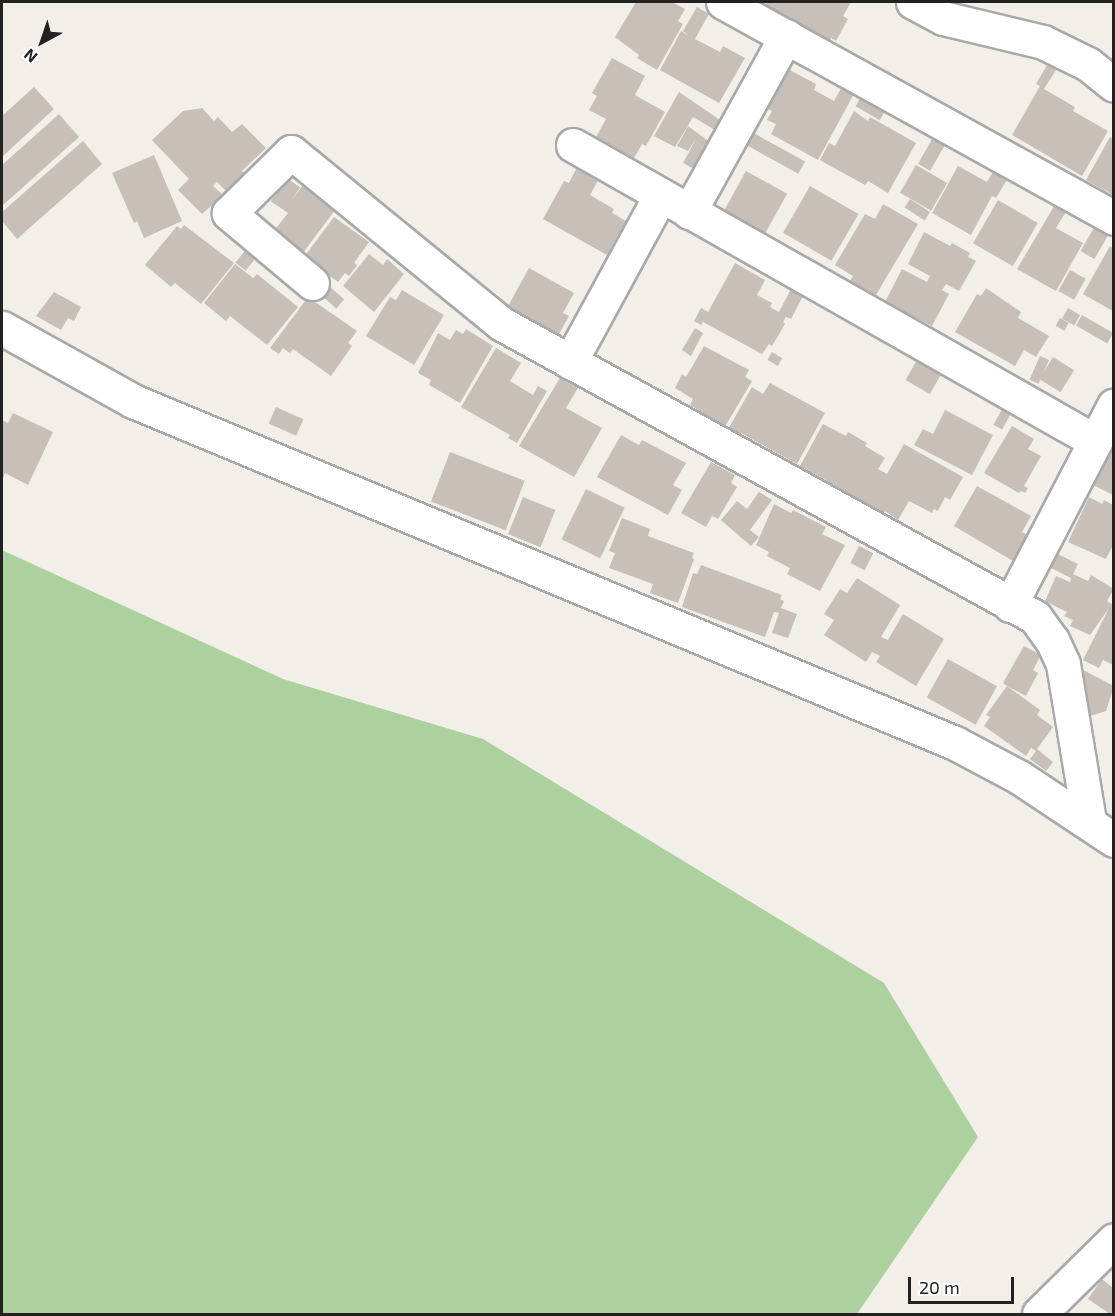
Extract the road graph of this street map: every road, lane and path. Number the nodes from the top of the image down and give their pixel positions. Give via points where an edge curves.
1 (723, 2) edge
2 (913, 2) edge
3 (786, 36) junction
4 (1113, 85) edge
5 (573, 145) dead end
6 (660, 196) junction
7 (689, 212) junction
8 (1113, 218) edge
9 (312, 283) dead end
10 (2, 328) edge
11 (570, 362) junction
12 (1113, 405) edge
13 (1095, 441) junction
14 (1010, 605) junction
15 (1101, 831) edge
16 (1113, 1240) edge
17 (1039, 1314) edge

1 - 3 street
2 - 4 street via 943,18 1043,42 1088,64
3 - 7 street
3 - 8 street
5 - 6 street
6 - 7 street
6 - 11 street
7 - 13 street
9 - 11 street via 229,213 291,153 502,324
10 - 15 street via 133,401 955,743 1019,777
11 - 14 street
12 - 13 street
13 - 14 street
14 - 15 street via 1035,617 1063,664
16 - 17 street

